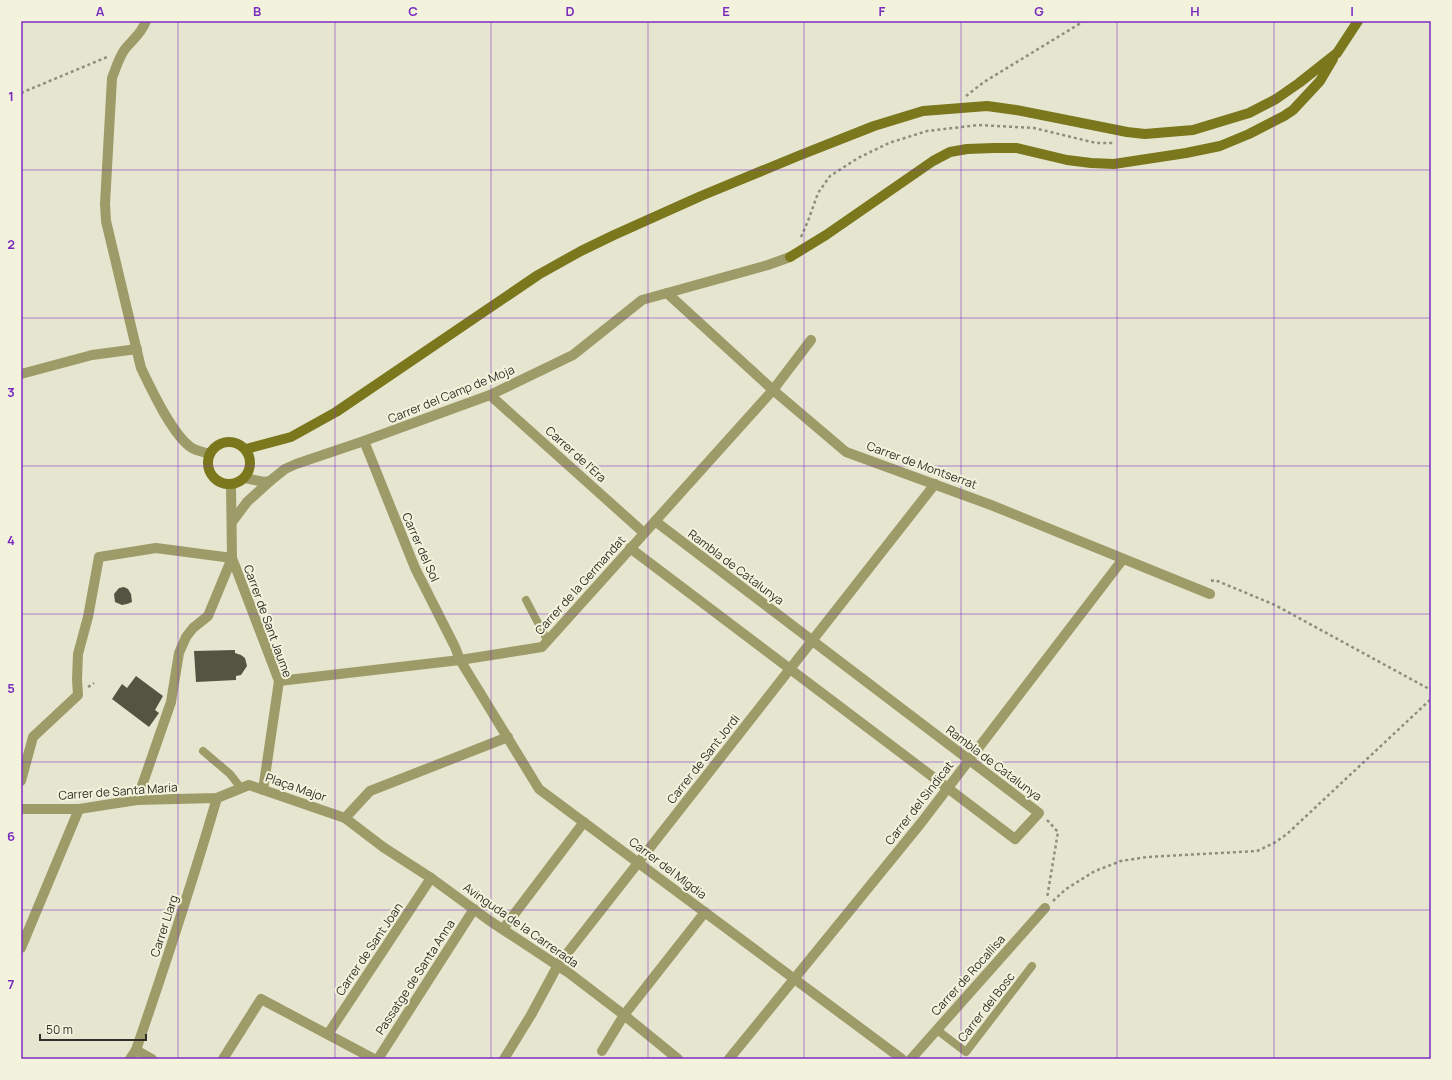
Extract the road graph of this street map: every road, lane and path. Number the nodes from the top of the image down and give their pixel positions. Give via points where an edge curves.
1 (146, 21) edge
2 (1084, 21) edge
3 (1358, 21) edge
4 (124, 50) junction
5 (1337, 53) junction
6 (21, 93) edge
7 (952, 108) junction
8 (666, 293) junction
9 (811, 340) dead end
10 (137, 349) junction
11 (21, 374) edge
12 (774, 390) junction
13 (490, 395) junction
14 (364, 442) junction
15 (246, 449) junction
16 (210, 454) junction
17 (245, 478) junction
18 (270, 481) junction
19 (935, 484) junction
20 (231, 485) junction
21 (655, 521) junction
22 (232, 522) junction
23 (644, 533) junction
24 (630, 548) junction
25 (232, 558) junction
26 (1123, 559) junction
27 (1193, 587) junction
28 (1210, 594) dead end
29 (526, 600) dead end
30 (547, 640) junction
31 (812, 641) junction
32 (460, 660) junction
33 (790, 669) junction
34 (279, 681) junction
35 (1431, 690) edge
36 (1431, 699) edge
37 (508, 737) junction
38 (203, 751) dead end
39 (969, 760) junction
40 (21, 781) edge
41 (241, 788) junction
42 (948, 789) junction
43 (263, 790) junction
44 (217, 798) junction
45 (137, 800) junction
46 (79, 808) junction
47 (21, 809) edge
48 (1039, 813) junction
49 (345, 818) junction
50 (584, 822) junction
51 (639, 863) junction
52 (431, 878) junction
53 (1045, 908) junction
54 (474, 909) junction
55 (706, 912) junction
56 (503, 929) junction
57 (21, 948) edge
58 (558, 965) junction
59 (1032, 966) dead end
60 (795, 979) junction
61 (624, 1015) junction
62 (937, 1030) junction
63 (328, 1034) junction
64 (136, 1050) junction
65 (602, 1051) dead end
66 (130, 1059) edge
67 (152, 1059) edge
68 (223, 1059) edge
69 (374, 1059) edge
70 (378, 1059) edge
71 (504, 1059) edge
72 (678, 1059) edge
73 (729, 1059) edge
74 (902, 1059) edge
75 (911, 1059) edge

1 - 4 street via 141,32
2 - 7 path via 984,82
3 - 5 street
4 - 6 path
4 - 10 street via 112,78 105,204 109,236
5 - 7 street via 1276,99 1249,113 1193,130 1145,134 987,106
5 - 8 street, Carrer del Camp de Moja via 1320,81 1293,110 1249,134 1220,146 1114,164 1067,160 1017,148 950,152 790,257
7 - 15 street via 923,110 874,126 736,181 614,235 538,275 336,412 291,437
8 - 12 street, Carrer de Montserrat
8 - 13 street, Carrer del Camp de Moja via 642,300 573,355
9 - 12 street, Carrer de la Germandat
10 - 11 street via 92,355
10 - 16 street via 141,368 174,428 192,448
12 - 19 street, Carrer de Montserrat via 846,452
12 - 21 street, Carrer de la Germandat
13 - 14 street, Carrer del Camp de Moja
13 - 23 street, Carrer de l'Era
14 - 18 street, Carrer del Camp de Moja via 296,464
14 - 32 street, Carrer del Sol via 415,568
15 - 16 street via 240,444 226,442 214,448
15 - 17 street via 251,467
16 - 20 street via 210,473 219,482
17 - 18 street
17 - 20 street
18 - 22 street, Carrer del Camp de Moja via 247,502
19 - 26 street, Carrer de Montserrat
19 - 31 street, Carrer de Sant Jordi
20 - 22 street, Carrer de Sant Jaume
21 - 23 street, Carrer de la Germandat
21 - 31 street, Rambla de Catalunya
22 - 25 street, Carrer de Sant Jaume
23 - 24 street, Carrer de la Germandat
24 - 30 street, Carrer de la Germandat
24 - 33 street, Rambla de Catalunya
25 - 34 street, Carrer de Sant Jaume
25 - 40 street via 156,548 99,558 78,654 78,695 33,737
25 - 45 street via 208,616 193,628 179,653 171,702
26 - 27 street, Carrer de Montserrat
26 - 39 street, Carrer del Sindicat
27 - 28 street, Carrer de Montserrat
27 - 35 path via 1215,580 1275,605
29 - 30 lane
30 - 32 street, Carrer de la Germandat via 542,647
31 - 33 street, Carrer de Sant Jordi
31 - 39 street, Rambla de Catalunya
32 - 34 street, Carrer de la Germandat
32 - 37 street, Carrer del Migdia
33 - 42 street, Rambla de Catalunya
33 - 51 street, Carrer de Sant Jordi
34 - 43 street, Carrer de Sant Jaume
36 - 53 path via 1274,843 1257,851 1147,857 1121,861 1095,871 1066,889
37 - 49 street via 370,791
37 - 50 street, Carrer del Migdia via 539,789
38 - 41 lane via 230,774
39 - 42 street, Carrer del Sindicat
39 - 48 street, Rambla de Catalunya
41 - 43 street, Plaça Major via 249,785
41 - 44 street, Plaça Major
42 - 48 street, Rambla de Catalunya via 1015,839
42 - 60 street, Carrer del Sindicat
43 - 49 street, Plaça Major
44 - 45 street, Carrer de Santa Maria
44 - 64 street, Carrer Llarg via 181,917
45 - 46 street, Carrer de Santa Maria
46 - 47 street, Carrer de Santa Maria
46 - 57 street
48 - 53 path via 1058,832
49 - 52 street, Avinguda de la Carrerada via 383,847
50 - 51 street, Carrer del Migdia
50 - 56 street
51 - 55 street, Carrer del Migdia
51 - 58 street, Carrer de Sant Jordi
52 - 54 street, Avinguda de la Carrerada
52 - 63 street, Carrer de Sant Joan
53 - 62 street, Carrer de Rocallisa
54 - 56 street, Avinguda de la Carrerada
54 - 70 street, Passatge de Santa Anna
55 - 60 street, Carrer del Migdia
55 - 61 street
56 - 58 street, Avinguda de la Carrerada
58 - 61 street, Avinguda de la Carrerada
58 - 71 street, Carrer de Sant Jordi
59 - 62 lane, Carrer del Bosc via 966,1052
60 - 73 street, Carrer del Sindicat
60 - 74 street, Carrer del Migdia
61 - 65 street
61 - 72 street, Avinguda de la Carrerada
62 - 75 street, Carrer de Rocallisa
63 - 68 street via 261,999
63 - 69 street
64 - 66 street, Carrer Llarg
64 - 67 street

